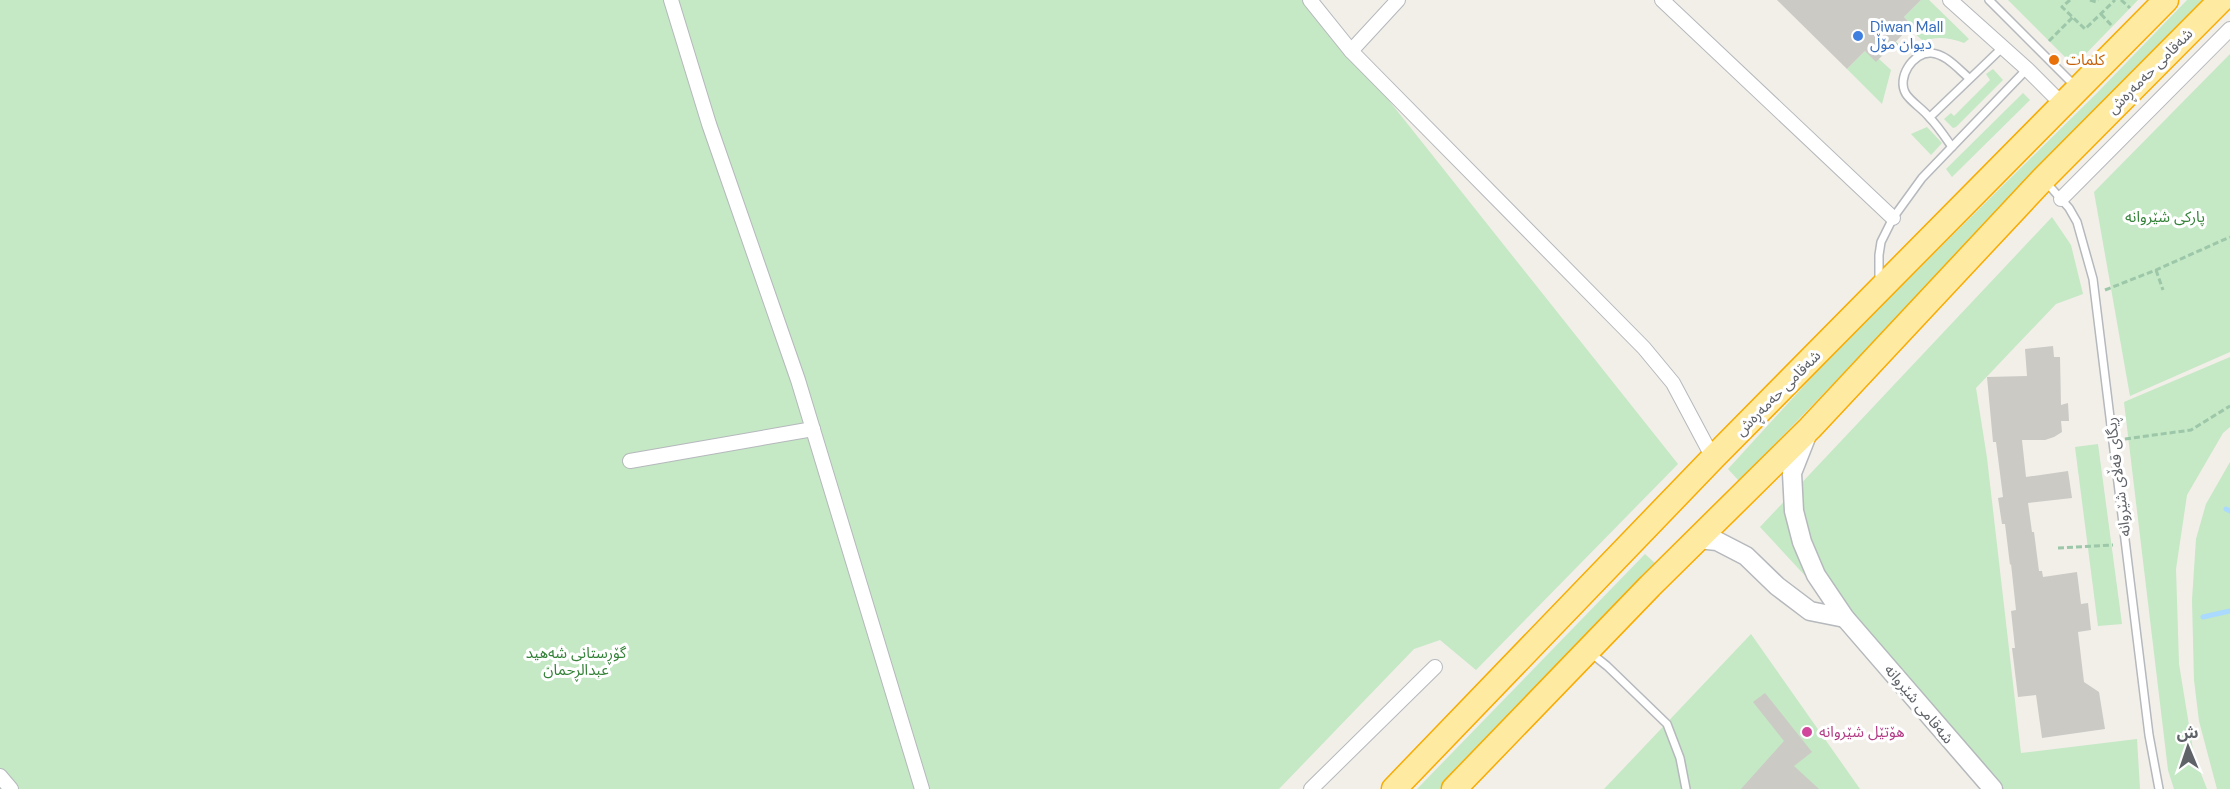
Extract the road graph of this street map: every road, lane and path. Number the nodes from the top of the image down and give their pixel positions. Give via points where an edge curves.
1 (671, 0) edge
2 (1311, 0) edge
3 (1398, 0) edge
4 (1662, 0) edge
5 (1950, 0) edge
6 (1989, 0) edge
7 (2070, 0) edge
8 (2090, 0) edge
9 (2098, 0) edge
10 (2115, 0) edge
11 (2166, 0) edge
12 (2221, 0) edge
13 (2101, 14) junction
14 (2073, 17) junction
15 (2230, 29) edge
16 (2117, 31) dead end
17 (2049, 41) dead end
18 (2002, 48) junction
19 (1351, 51) junction
20 (2027, 69) junction
21 (1969, 78) junction
22 (2071, 97) junction
23 (1930, 117) junction
24 (1952, 147) junction
25 (2043, 179) junction
26 (2061, 199) junction
27 (1893, 218) junction
28 (2230, 237) edge
29 (2156, 270) junction
30 (2163, 290) dead end
31 (1879, 292) junction
32 (2095, 294) junction
33 (2230, 406) edge
34 (1810, 428) junction
35 (813, 429) junction
36 (2114, 441) junction
37 (1713, 458) junction
38 (630, 461) dead end
39 (1698, 539) junction
40 (2126, 544) junction
41 (2058, 548) dead end
42 (1845, 618) junction
43 (1587, 650) junction
44 (1435, 667) dead end
45 (0, 776) edge
46 (11, 789) edge
47 (922, 789) edge
48 (1311, 789) edge
49 (1394, 789) edge
50 (1454, 789) edge
51 (1686, 789) edge
52 (1992, 789) edge
53 (2159, 789) edge

1 - 35 street
2 - 19 street
3 - 19 street
4 - 27 street
5 - 18 street
6 - 22 lane
7 - 14 path via 2062,7
8 - 9 path
10 - 13 path
11 - 22 highway, شەقامی حەمەڕەش
12 - 25 highway, شەقامی حەمەڕەش
13 - 14 path via 2085,29
13 - 16 path
14 - 17 path
15 - 26 street
18 - 20 street
18 - 21 lane
19 - 37 street via 1644,348 1673,383
20 - 22 street
20 - 24 lane
21 - 23 lane
21 - 23 lane via 1944,57 1930,53 1919,55 1908,65 1903,80 1905,93
22 - 31 highway, شەقامی حەمەڕەش
23 - 24 lane
24 - 27 lane
25 - 26 lane, ڕیگای قەڵای شێروانە
25 - 34 highway, شەقامی حەمەڕەش
26 - 32 lane, ڕیگای قەڵای شێروانە via 2080,230
27 - 31 lane via 1880,248
28 - 29 path
29 - 30 path
29 - 32 path
31 - 37 highway, شەقامی حەمەڕەش
32 - 36 lane, ڕیگای قەڵای شێروانە
33 - 36 path via 2192,430
34 - 39 highway, شەقامی حەمەڕەش
34 - 42 street, شەقامی شێروانە via 1792,472 1794,511 1816,575
35 - 38 street
35 - 47 street
36 - 40 lane, ڕیگای قەڵای شێروانە
37 - 49 highway, شەقامی حەمەڕەش
39 - 42 street via 1717,541 1746,556 1810,611
39 - 43 highway, شەقامی حەمەڕەش
40 - 41 path
40 - 53 lane, ڕیگای قەڵای شێروانە
42 - 52 street, شەقامی شێروانە
43 - 50 highway, شەقامی حەمەڕەش
43 - 51 lane via 1667,724
44 - 48 street
45 - 46 street

